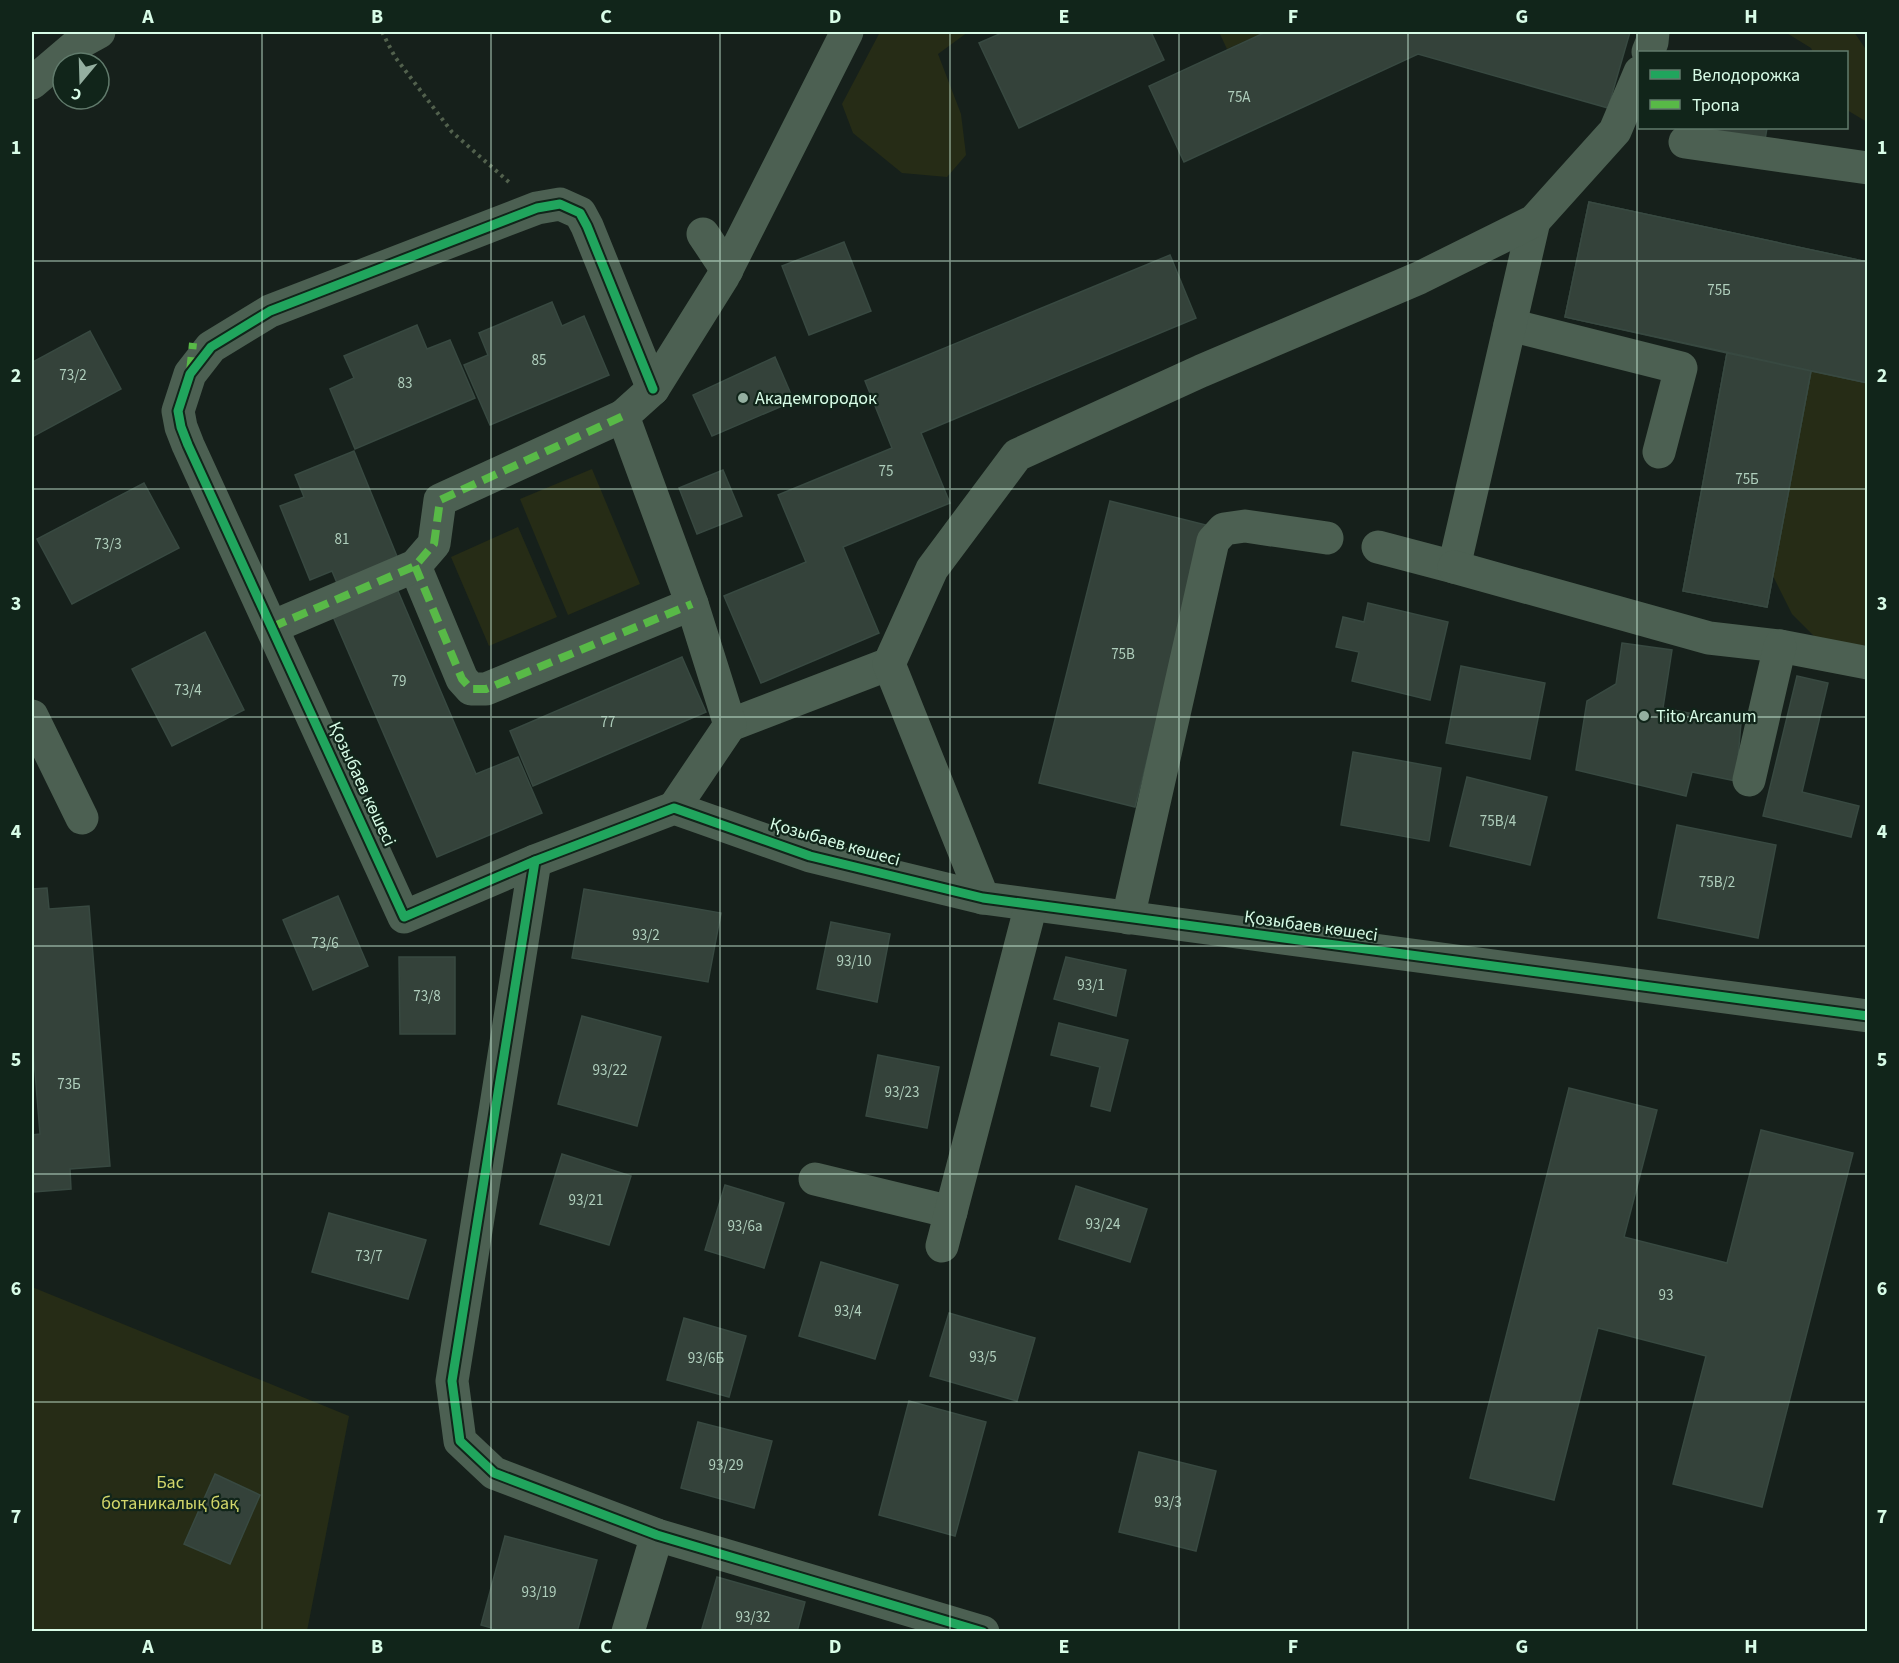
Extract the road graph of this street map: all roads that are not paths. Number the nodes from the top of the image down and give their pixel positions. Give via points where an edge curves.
1 (99, 32) edge
2 (847, 32) edge
3 (1653, 32) edge
4 (1648, 51) edge
5 (1638, 77) edge
6 (32, 83) edge
7 (1685, 141) dead end
8 (1868, 168) edge
9 (1534, 221) junction
10 (703, 234) dead end
11 (727, 270) junction
12 (1510, 325) junction
13 (653, 388) junction
14 (623, 416) junction
15 (1659, 452) dead end
16 (1327, 538) dead end
17 (1378, 547) dead end
18 (416, 566) junction
19 (1454, 567) junction
20 (692, 604) junction
21 (272, 627) junction
22 (1780, 646) junction
23 (1868, 663) edge
24 (889, 664) junction
25 (32, 716) edge
26 (730, 725) junction
27 (1749, 780) dead end
28 (674, 808) junction
29 (82, 818) dead end
30 (535, 861) junction
31 (983, 898) junction
32 (1031, 905) junction
33 (1128, 918) junction
34 (1868, 1016) edge
35 (815, 1179) dead end
36 (951, 1212) junction
37 (942, 1246) dead end
38 (657, 1535) junction
39 (628, 1632) edge
40 (983, 1632) edge

1 - 6 street via 79,43
2 - 11 street
3 - 4 street
5 - 9 street via 1615,131
7 - 8 street
9 - 12 street
9 - 24 street via 1419,278 1017,454 932,569
10 - 11 street
11 - 13 street
12 - 15 street via 1681,368
12 - 19 street
13 - 14 street
13 - 21 street, Қозыбаев көшесі via 580,213 560,204 537,208 270,310 211,346 190,374 178,411 181,427
14 - 18 street via 440,500 434,544
14 - 20 street
16 - 33 street via 1245,526 1224,529 1213,541
17 - 19 street
18 - 20 street via 462,679 471,689 486,689
18 - 21 street
19 - 22 street via 1708,638
20 - 26 street
21 - 30 street, Қозыбаев көшесі via 404,917
22 - 23 street
22 - 27 street
24 - 26 street
24 - 31 street
25 - 29 street
26 - 28 street
28 - 30 street, Қозыбаев көшесі
28 - 31 street, Қозыбаев көшесі via 810,856
30 - 38 street via 452,1381 460,1441 494,1473
31 - 32 street, Қозыбаев көшесі
32 - 33 street, Қозыбаев көшесі
32 - 36 street
33 - 34 street, Қозыбаев көшесі
35 - 36 street
36 - 37 street
38 - 39 street
38 - 40 street

